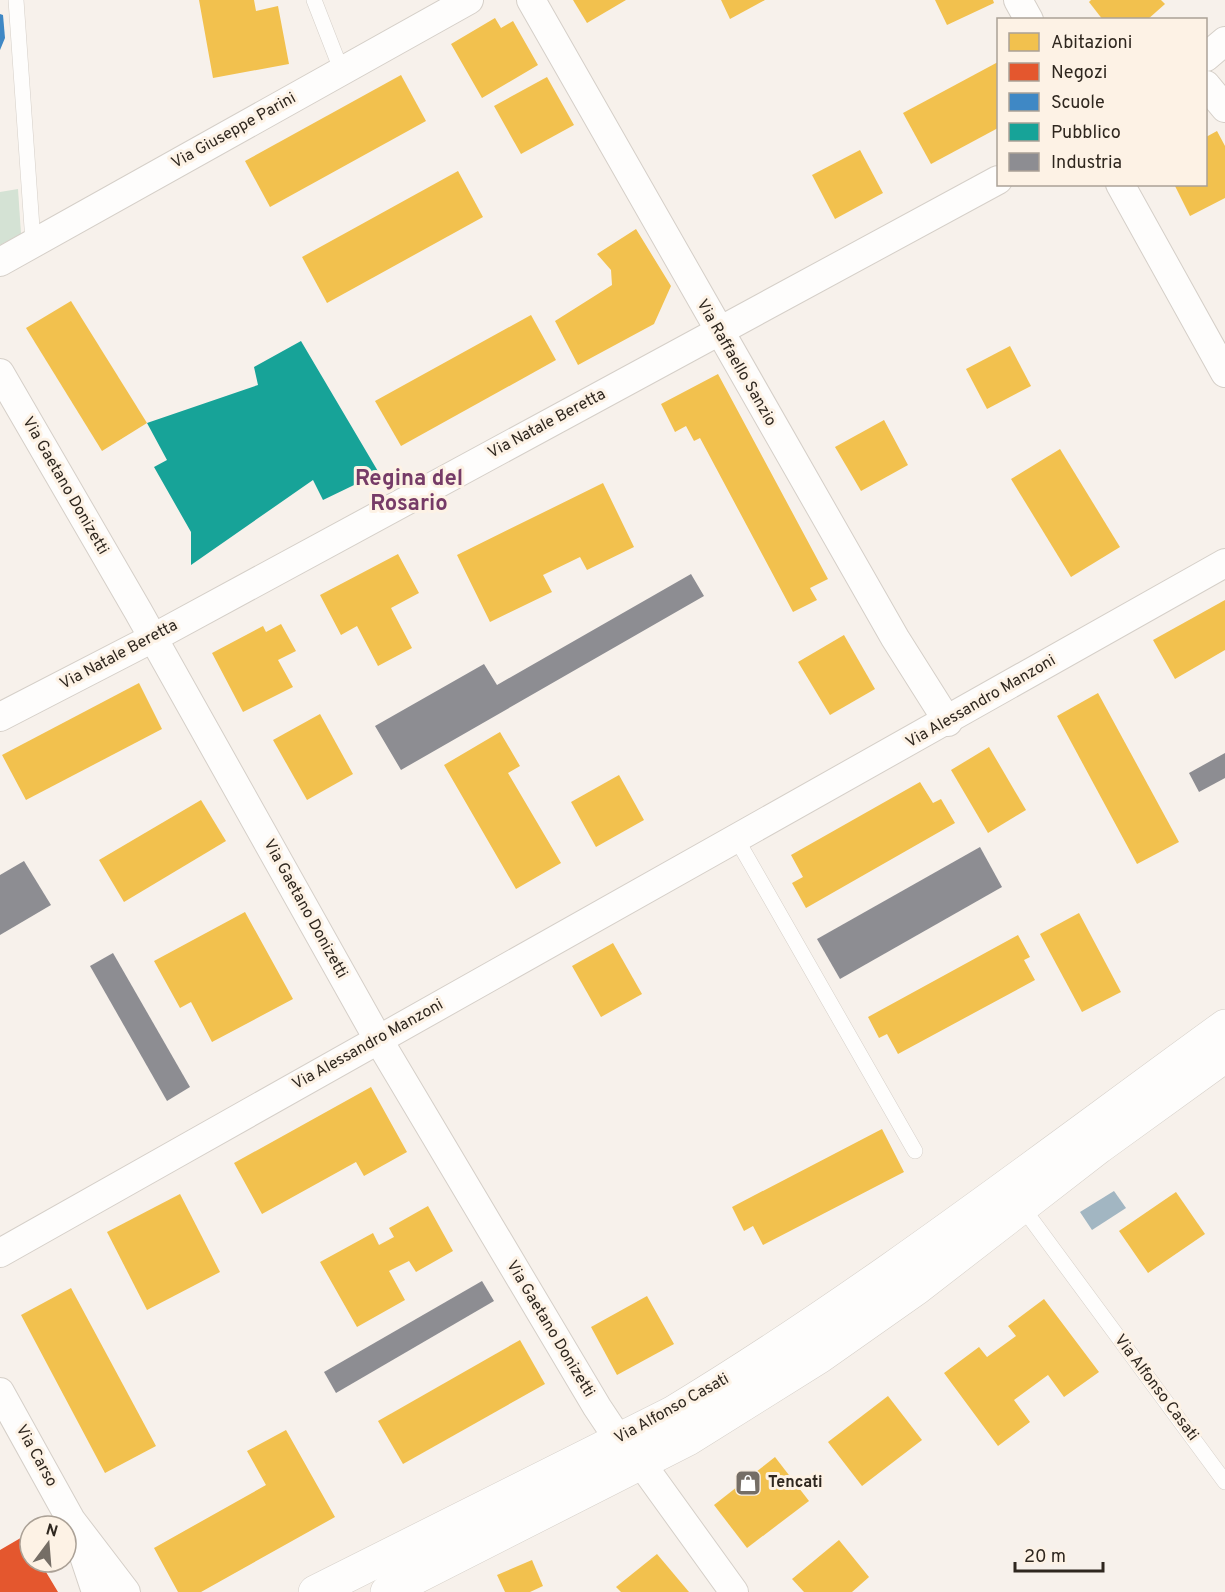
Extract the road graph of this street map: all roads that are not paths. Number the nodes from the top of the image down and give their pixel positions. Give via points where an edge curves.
1 (16, 0) edge
2 (314, 0) edge
3 (469, 0) edge
4 (531, 0) edge
5 (1018, 0) edge
6 (1028, 18) edge
7 (1225, 41) edge
8 (1207, 56) edge
9 (342, 72) junction
10 (1207, 86) edge
11 (1225, 108) edge
12 (997, 181) edge
13 (1121, 186) edge
14 (33, 242) junction
15 (0, 262) edge
16 (718, 331) junction
17 (0, 373) edge
18 (1225, 373) edge
19 (1225, 563) edge
20 (153, 638) junction
21 (0, 717) edge
22 (948, 722) junction
23 (736, 838) junction
24 (1225, 1026) edge
25 (378, 1039) junction
26 (1225, 1056) edge
27 (915, 1151) dead end
28 (1014, 1197) junction
29 (0, 1253) edge
30 (0, 1392) edge
31 (619, 1440) junction
32 (641, 1463) junction
33 (1225, 1482) edge
34 (68, 1514) edge
35 (78, 1529) edge
36 (78, 1540) edge
37 (396, 1552) junction
38 (408, 1588) edge
39 (96, 1592) edge
40 (126, 1592) edge
41 (315, 1592) edge
42 (734, 1592) edge

1 - 14 lane
2 - 9 lane
3 - 9 street, Via Giuseppe Parini
4 - 16 street, Via Raffaello Sanzio
5 - 6 street
7 - 8 street
9 - 14 street, Via Giuseppe Parini
10 - 11 street
12 - 16 street, Via Natale Beretta
13 - 18 street
14 - 15 street, Via Giuseppe Parini
16 - 20 street, Via Natale Beretta
16 - 22 street, Via Raffaello Sanzio via 895,639
17 - 20 street, Via Gaetano Donizetti
19 - 22 street, Via Alessandro Manzoni
20 - 21 street, Via Natale Beretta
20 - 25 street, Via Gaetano Donizetti
22 - 23 street, Via Alessandro Manzoni
23 - 25 street, Via Alessandro Manzoni
23 - 27 lane
24 - 28 main road, Via Alfonso Casati
25 - 29 street, Via Alessandro Manzoni
25 - 31 street, Via Gaetano Donizetti
26 - 28 main road, Via Alfonso Casati via 1099,1147
28 - 31 main road, Via Alfonso Casati via 672,1413
28 - 32 main road, Via Alfonso Casati via 917,1288 819,1357 688,1439
28 - 33 lane, Via Alfonso Casati
30 - 34 street, Via Carso
31 - 32 street, Via Gaetano Donizetti
31 - 37 main road, Via Alfonso Casati
32 - 38 main road, Via Alfonso Casati
32 - 42 street, Via Gaetano Donizetti
35 - 40 street, Via Carso
36 - 39 street, Via Carso
37 - 38 street
37 - 41 main road, Via Alfonso Casati

